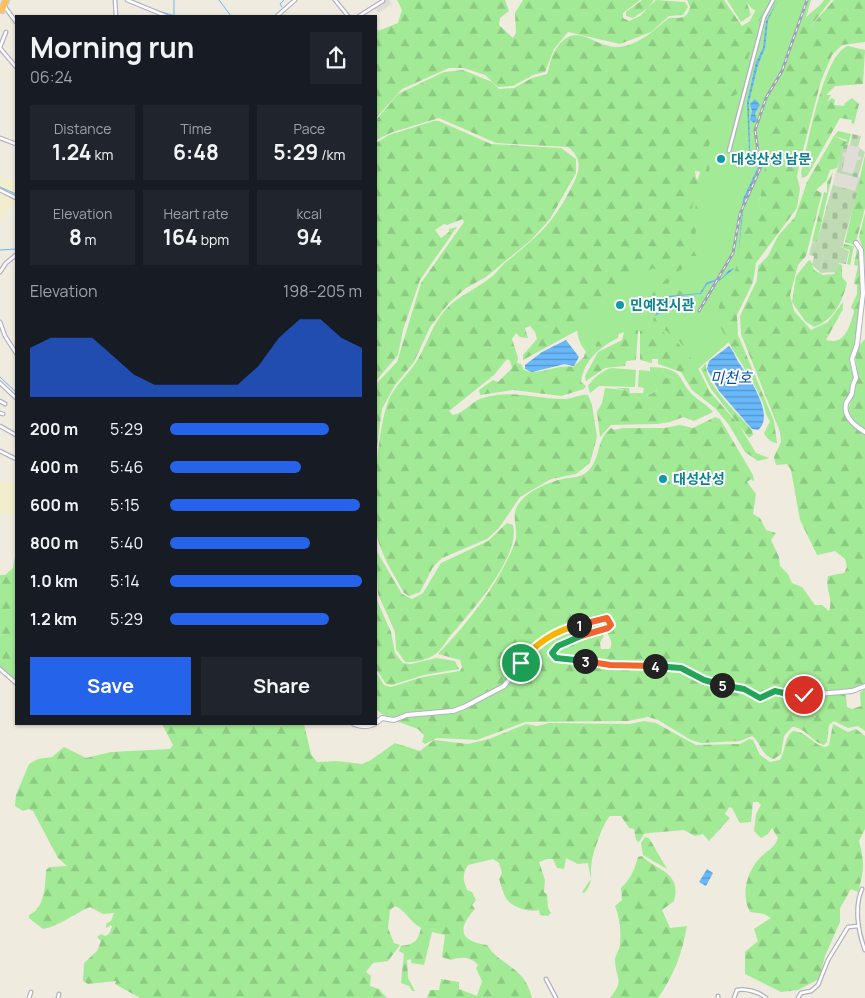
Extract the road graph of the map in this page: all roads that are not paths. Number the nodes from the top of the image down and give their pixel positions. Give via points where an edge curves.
1 (6, 0) edge
2 (115, 0) edge
3 (127, 0) edge
4 (295, 0) edge
5 (336, 0) edge
6 (773, 0) edge
7 (383, 1) dead end
8 (2, 11) edge
9 (116, 15) edge
10 (164, 15) edge
11 (278, 15) edge
12 (347, 15) edge
13 (361, 15) edge
14 (15, 21) edge
15 (6, 32) dead end
16 (0, 47) edge
17 (15, 66) edge
18 (0, 138) edge
19 (15, 144) edge
20 (729, 151) dead end
21 (0, 190) edge
22 (15, 197) edge
23 (856, 243) dead end
24 (15, 256) edge
25 (0, 272) edge
26 (0, 322) edge
27 (15, 351) edge
28 (0, 384) edge
29 (15, 397) edge
30 (0, 400) edge
31 (5, 404) dead end
32 (0, 426) edge
33 (865, 432) edge
34 (15, 434) edge
35 (0, 451) edge
36 (15, 458) edge
37 (0, 670) edge
38 (15, 682) edge
39 (865, 686) edge
40 (377, 724) edge
41 (862, 889) dead end
42 (858, 926) junction
43 (865, 950) edge
44 (546, 979) dead end
45 (31, 992) dead end
46 (59, 994) dead end
47 (29, 998) edge
48 (58, 998) edge
49 (556, 998) edge
50 (734, 998) edge
51 (766, 998) edge
52 (798, 998) edge

1 - 8 highway
2 - 9 street
3 - 10 street
4 - 11 street
5 - 12 street
6 - 20 street via 764,17
7 - 13 street
8 - 14 street
15 - 16 street
16 - 17 street
18 - 19 street
21 - 22 street
23 - 33 street via 861,250 863,293 857,345 852,359 856,378 846,413 856,427
24 - 25 street
26 - 27 street
28 - 29 street
30 - 31 street
32 - 34 street
35 - 36 street
37 - 38 street
39 - 40 street via 796,696 775,691 760,698 744,689 704,680 674,667 610,665 553,656 552,650 558,646 608,628 610,621 603,618 568,628 545,641 527,655 504,686 464,708 407,715 394,720 382,718
41 - 42 street
42 - 43 street
42 - 52 street via 848,927 828,960 818,985 801,993
44 - 49 street
45 - 47 street
46 - 48 street
50 - 51 street via 737,990 743,989

